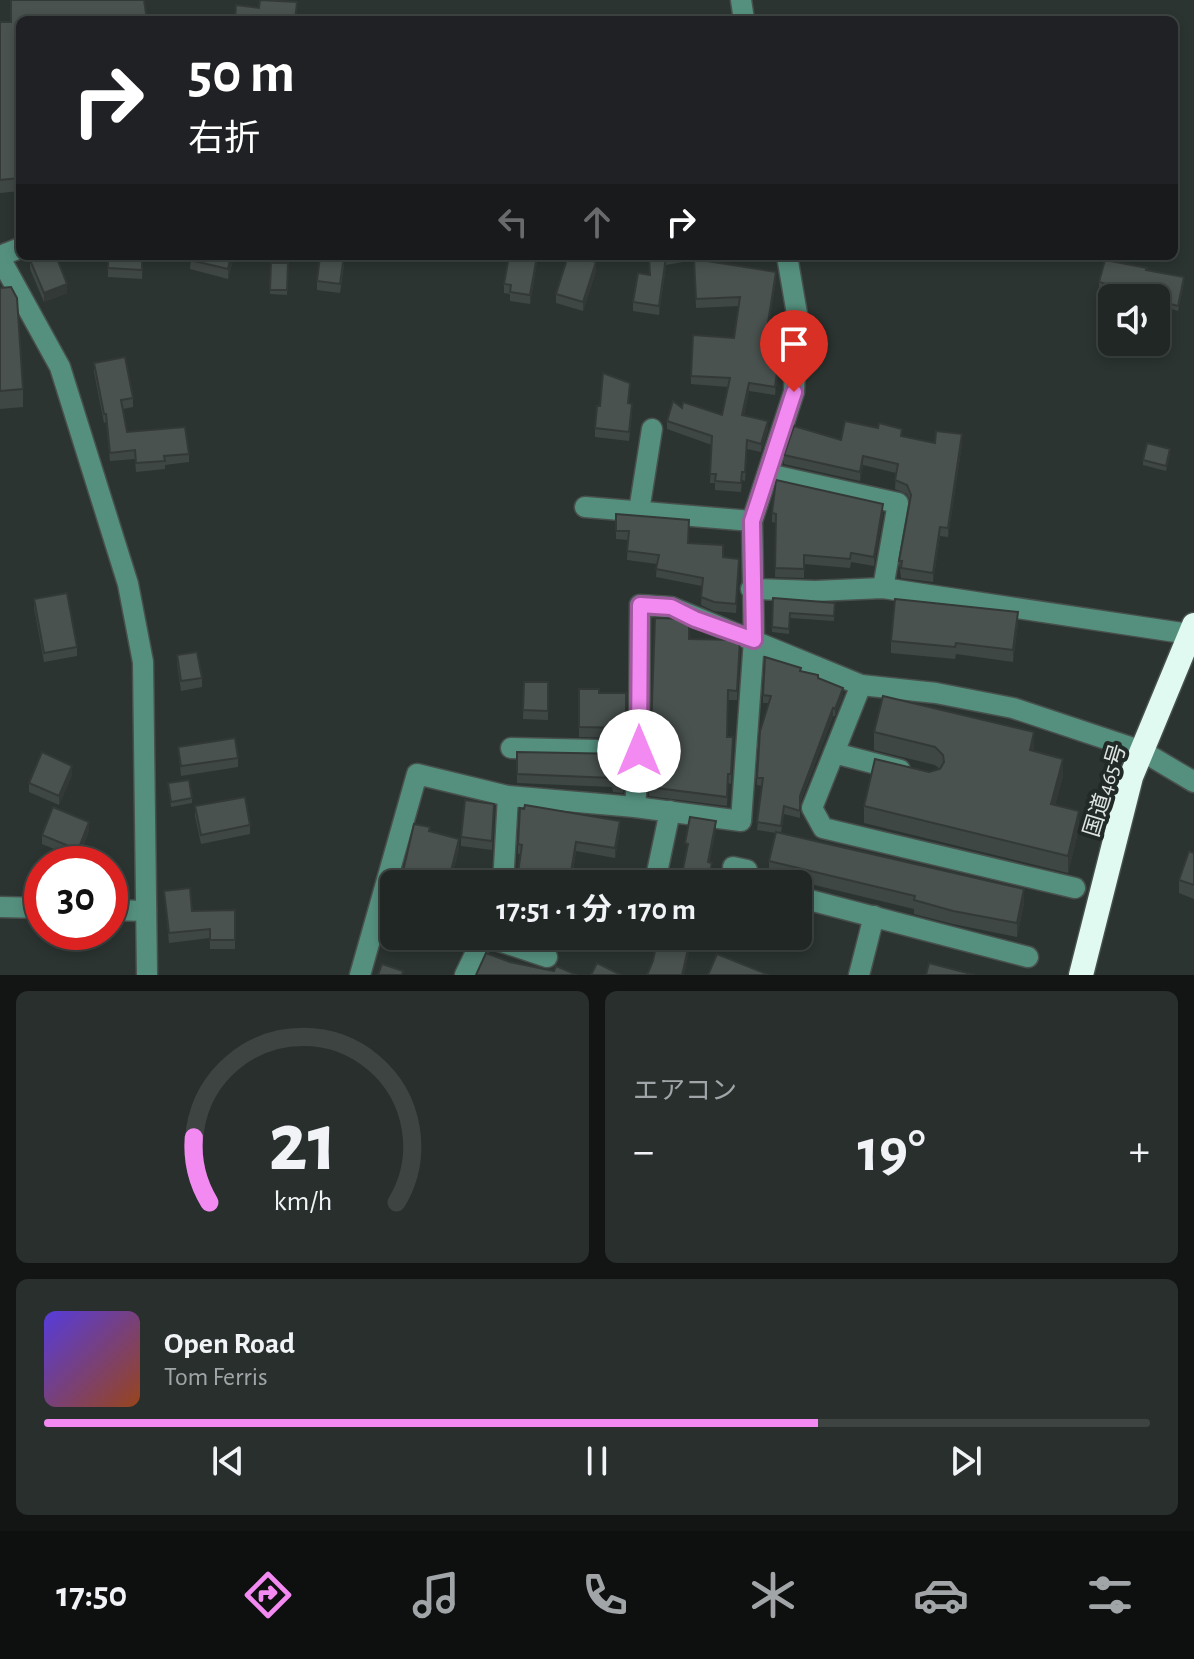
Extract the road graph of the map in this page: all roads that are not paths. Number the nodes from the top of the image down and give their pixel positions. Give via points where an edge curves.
1 (0, 257) edge
2 (788, 260) edge
3 (652, 429) dead end
4 (768, 474) junction
5 (585, 507) dead end
6 (639, 511) junction
7 (752, 521) junction
8 (883, 588) junction
9 (751, 589) junction
10 (1192, 630) edge
11 (754, 640) junction
12 (861, 685) junction
13 (511, 748) dead end
14 (639, 751) junction
15 (1142, 751) junction
16 (834, 753) junction
17 (917, 774) edge
18 (1194, 782) edge
19 (508, 796) junction
20 (635, 807) junction
21 (670, 811) junction
22 (504, 870) edge
23 (658, 870) edge
24 (1075, 888) dead end
25 (812, 900) edge
26 (0, 907) edge
27 (24, 908) edge
28 (128, 910) edge
29 (146, 911) junction
30 (874, 916) junction
31 (477, 950) edge
32 (526, 950) edge
33 (547, 957) dead end
34 (1028, 957) dead end
35 (147, 975) edge
36 (360, 975) edge
37 (465, 975) edge
38 (859, 975) edge
39 (1081, 975) edge

1 - 29 street via 60,367 128,584 143,662
2 - 4 street via 797,314 794,392
3 - 6 street
4 - 7 street
4 - 8 street via 898,503
5 - 6 street
6 - 7 street
7 - 9 street
8 - 9 street
8 - 10 street
9 - 11 street
10 - 15 highway, 国道465号
11 - 12 street
11 - 14 street via 671,607 640,605
11 - 21 street via 741,821
12 - 15 street via 1013,708
12 - 16 street
13 - 14 street
14 - 20 street
15 - 18 street
15 - 39 highway, 国道465号
16 - 17 street
16 - 24 street via 812,808 823,828
19 - 20 street
19 - 22 street
19 - 36 street via 417,774
20 - 21 street
21 - 23 street
25 - 30 street
26 - 27 street
28 - 29 street
29 - 35 street
30 - 34 street
30 - 38 street
31 - 37 street
32 - 33 street

